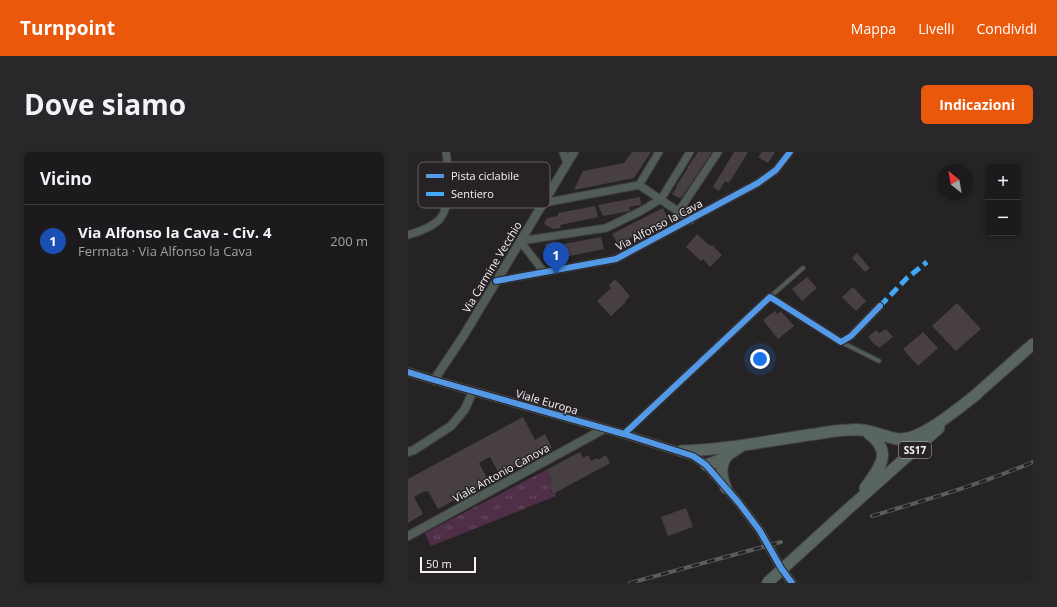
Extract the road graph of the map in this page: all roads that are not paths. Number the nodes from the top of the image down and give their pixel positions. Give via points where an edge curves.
1 (446, 152) edge
2 (563, 152) edge
3 (574, 152) edge
4 (659, 152) edge
5 (690, 152) edge
6 (718, 152) edge
7 (790, 152) edge
8 (447, 162) edge
9 (567, 163) junction
10 (639, 185) junction
11 (550, 191) edge
12 (661, 199) junction
13 (550, 202) edge
14 (445, 208) edge
15 (540, 208) edge
16 (679, 211) junction
17 (691, 220) junction
18 (408, 235) edge
19 (520, 241) junction
20 (803, 268) dead end
21 (544, 272) junction
22 (496, 281) junction
23 (770, 297) junction
24 (880, 306) dead end
25 (842, 342) junction
26 (1033, 344) edge
27 (879, 361) dead end
28 (408, 372) edge
29 (434, 380) junction
30 (472, 391) junction
31 (977, 394) junction
32 (604, 429) junction
33 (866, 431) junction
34 (624, 434) junction
35 (680, 451) junction
36 (410, 452) edge
37 (725, 452) junction
38 (706, 465) junction
39 (726, 488) junction
40 (850, 508) junction
41 (408, 536) edge
42 (767, 583) edge
43 (792, 583) edge

1 - 8 street
2 - 9 street
3 - 9 street, Via Carmine Vecchio
4 - 10 street
5 - 12 street
6 - 16 street, Via Alfonso la Cava
7 - 17 street, Via Alfonso la Cava via 776,170 763,180
9 - 11 street, Via Carmine Vecchio
10 - 12 street
10 - 13 street
12 - 16 street
12 - 19 street via 606,228
14 - 18 street via 439,220 421,232
15 - 19 street, Via Carmine Vecchio
16 - 17 street
17 - 21 street, Via Alfonso la Cava via 616,259
19 - 21 street
19 - 22 street, Via Carmine Vecchio
20 - 23 lane
21 - 22 street, Via Alfonso la Cava
22 - 29 street, Via Carmine Vecchio
23 - 25 street
23 - 34 street
24 - 25 street
25 - 27 lane
26 - 31 main road, SS17
28 - 29 street, Viale Europa
29 - 30 street, Viale Europa
30 - 32 street, Viale Europa
30 - 36 street via 465,409 450,426
31 - 33 main road via 912,437 897,439
31 - 40 main road, SS17
32 - 34 street, Viale Europa
32 - 41 street, Viale Antonio Canova
33 - 37 main road via 844,430 781,438
33 - 40 main road via 881,445 883,459 877,472
34 - 35 street, Viale Europa
35 - 37 main road
35 - 38 street, Viale Europa
37 - 38 main road via 716,462
37 - 39 main road via 721,471
38 - 39 street, Viale Europa
39 - 43 street, Viale Europa via 760,531
40 - 42 main road, SS17, bridge

